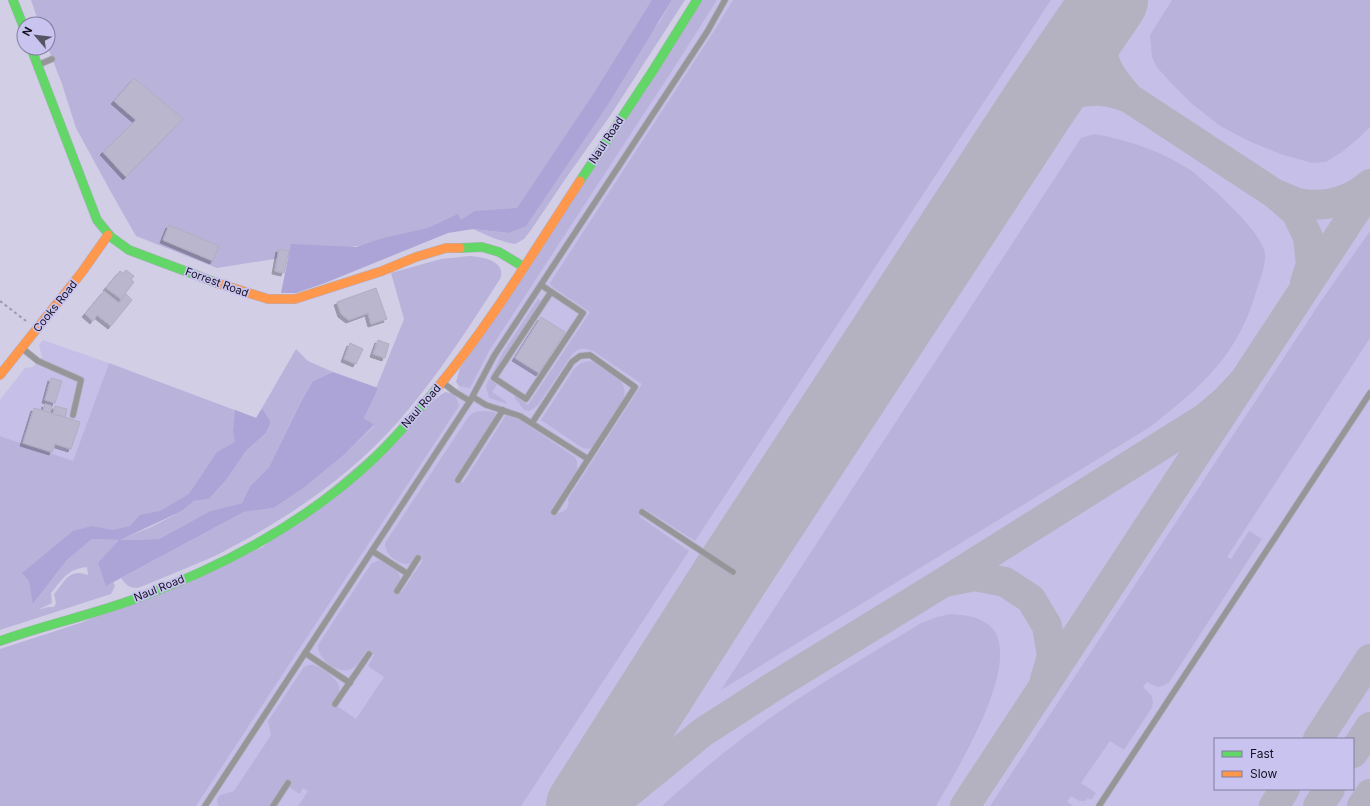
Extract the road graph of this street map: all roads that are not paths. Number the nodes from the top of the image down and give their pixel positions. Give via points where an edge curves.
1 (13, 0) edge
2 (697, 0) edge
3 (725, 0) edge
4 (19, 16) edge
5 (35, 56) edge
6 (52, 59) dead end
7 (38, 65) junction
8 (108, 235) junction
9 (524, 267) junction
10 (541, 285) junction
11 (551, 292) junction
12 (21, 348) junction
13 (0, 375) edge
14 (442, 382) junction
15 (1370, 393) edge
16 (471, 399) junction
17 (503, 410) junction
18 (73, 415) dead end
19 (532, 423) junction
20 (588, 459) junction
21 (458, 480) dead end
22 (554, 512) dead end
23 (642, 512) dead end
24 (372, 551) junction
25 (418, 558) dead end
26 (733, 572) dead end
27 (408, 574) junction
28 (397, 591) dead end
29 (0, 640) edge
30 (305, 653) junction
31 (369, 654) dead end
32 (350, 683) junction
33 (335, 704) dead end
34 (288, 783) dead end
35 (205, 806) edge
36 (273, 806) edge
37 (1099, 806) edge

1 - 4 street
2 - 9 street, Naul Road
3 - 10 lane via 707,32
5 - 7 street, Forrest Road
6 - 7 lane
7 - 8 street, Forrest Road via 97,220
8 - 9 street, Forrest Road via 117,244 129,250 224,286 276,300 295,299 323,291 446,248 482,247 499,252
8 - 12 street, Cooks Road
9 - 14 street, Naul Road
10 - 11 lane
10 - 16 lane via 494,356
11 - 11 lane via 583,313 526,399 494,378
12 - 13 street, Cooks Road
12 - 18 lane via 38,361 82,380
14 - 16 lane
14 - 29 street, Naul Road via 384,448 332,495 274,535 189,576 126,602
15 - 37 lane
16 - 17 lane
16 - 24 lane
17 - 19 lane
17 - 21 lane
19 - 20 lane
19 - 20 lane via 572,362 580,356 590,355 635,387
20 - 22 lane
23 - 26 lane
24 - 27 lane
24 - 30 lane
25 - 27 lane
27 - 28 lane
30 - 32 lane
30 - 35 lane
31 - 32 lane
32 - 33 lane
34 - 36 lane

